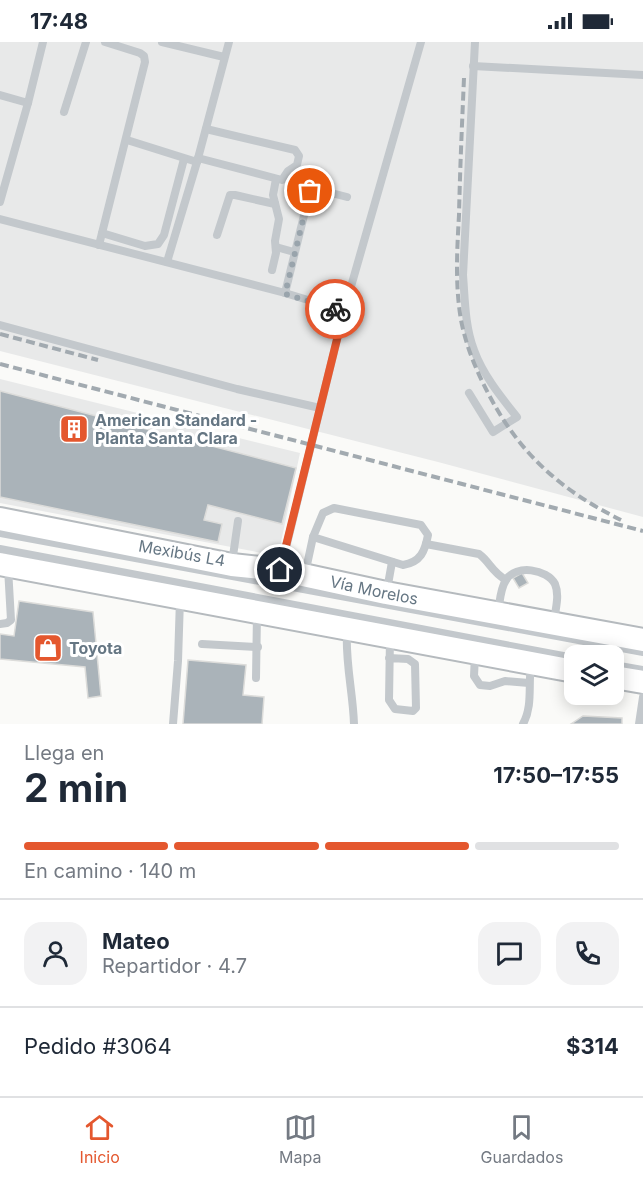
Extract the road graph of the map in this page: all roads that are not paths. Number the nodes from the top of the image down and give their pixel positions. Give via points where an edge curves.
1 (43, 42) edge
2 (86, 42) edge
3 (105, 42) edge
4 (162, 42) edge
5 (229, 42) edge
6 (421, 42) edge
7 (475, 42) edge
8 (225, 57) junction
9 (473, 66) junction
10 (643, 75) edge
11 (0, 95) edge
12 (28, 103) junction
13 (64, 112) dead end
14 (206, 129) junction
15 (127, 141) junction
16 (184, 159) junction
17 (198, 160) junction
18 (276, 179) junction
19 (347, 197) dead end
20 (0, 202) edge
21 (275, 204) junction
22 (0, 219) edge
23 (102, 233) junction
24 (217, 235) dead end
25 (99, 245) junction
26 (276, 247) junction
27 (294, 252) junction
28 (167, 262) junction
29 (272, 270) dead end
30 (285, 294) junction
31 (344, 311) junction
32 (0, 325) edge
33 (469, 393) dead end
34 (320, 408) junction
35 (0, 519) edge
36 (238, 521) dead end
37 (0, 533) edge
38 (313, 537) junction
39 (426, 544) junction
40 (3, 559) edge
41 (392, 562) junction
42 (232, 565) junction
43 (280, 570) junction
44 (305, 575) junction
45 (506, 580) junction
46 (386, 593) junction
47 (180, 597) junction
48 (257, 612) junction
49 (498, 613) junction
50 (554, 623) junction
51 (0, 624) edge
52 (347, 628) junction
53 (643, 640) edge
54 (202, 644) dead end
55 (258, 647) junction
56 (390, 647) junction
57 (643, 652) edge
58 (476, 653) junction
59 (564, 656) edge
60 (624, 667) edge
61 (643, 670) edge
62 (564, 672) edge
63 (530, 674) junction
64 (256, 678) dead end
65 (624, 679) edge
66 (643, 682) edge
67 (643, 697) edge
68 (173, 724) edge
69 (354, 724) edge
70 (523, 724) edge
71 (639, 724) edge

1 - 12 lane
2 - 13 lane
3 - 15 lane via 145,58
4 - 8 lane
5 - 8 lane
6 - 31 lane
7 - 9 lane
8 - 14 lane
9 - 10 lane
9 - 33 lane via 465,300 474,350 498,393 517,417 493,432
11 - 12 lane
12 - 20 lane
14 - 17 lane
14 - 18 lane via 296,151 297,165 284,179
15 - 16 lane
15 - 23 lane
16 - 17 lane
16 - 23 lane via 164,235 158,244 145,246
17 - 18 lane
17 - 28 lane
18 - 21 lane
19 - 27 lane via 311,190
21 - 24 lane via 230,195
21 - 26 lane via 279,216
22 - 25 lane
23 - 25 lane
25 - 28 lane
26 - 27 lane
26 - 29 lane
27 - 30 lane
28 - 30 lane
30 - 31 lane
31 - 34 lane
32 - 34 lane
34 - 43 lane
35 - 42 main road, Vía Morelos
36 - 42 lane
37 - 57 lane, Mexibús L4
38 - 39 lane via 323,513 334,508 421,525 428,536
38 - 41 lane
38 - 44 lane
39 - 41 lane via 425,551 412,562
39 - 45 lane via 478,554 494,573
40 - 47 main road
40 - 51 lane via 11,620
40 - 59 lane, Mexibús L4
41 - 46 lane
42 - 43 main road, Vía Morelos
43 - 44 main road, Vía Morelos
44 - 46 main road, Vía Morelos
45 - 49 lane
45 - 50 lane via 524,570 551,579 557,596
46 - 49 main road, Vía Morelos
47 - 48 main road
47 - 68 lane
48 - 52 main road
48 - 55 lane
49 - 50 main road, Vía Morelos
50 - 53 main road, Vía Morelos
52 - 56 main road
52 - 69 lane
54 - 55 lane
55 - 64 lane
56 - 56 lane via 390,704 395,710 415,711 415,664
56 - 58 main road
58 - 63 main road
58 - 63 lane via 474,676 480,685 490,686
60 - 61 lane
62 - 63 main road
63 - 70 lane via 530,708
65 - 66 main road
67 - 71 lane

